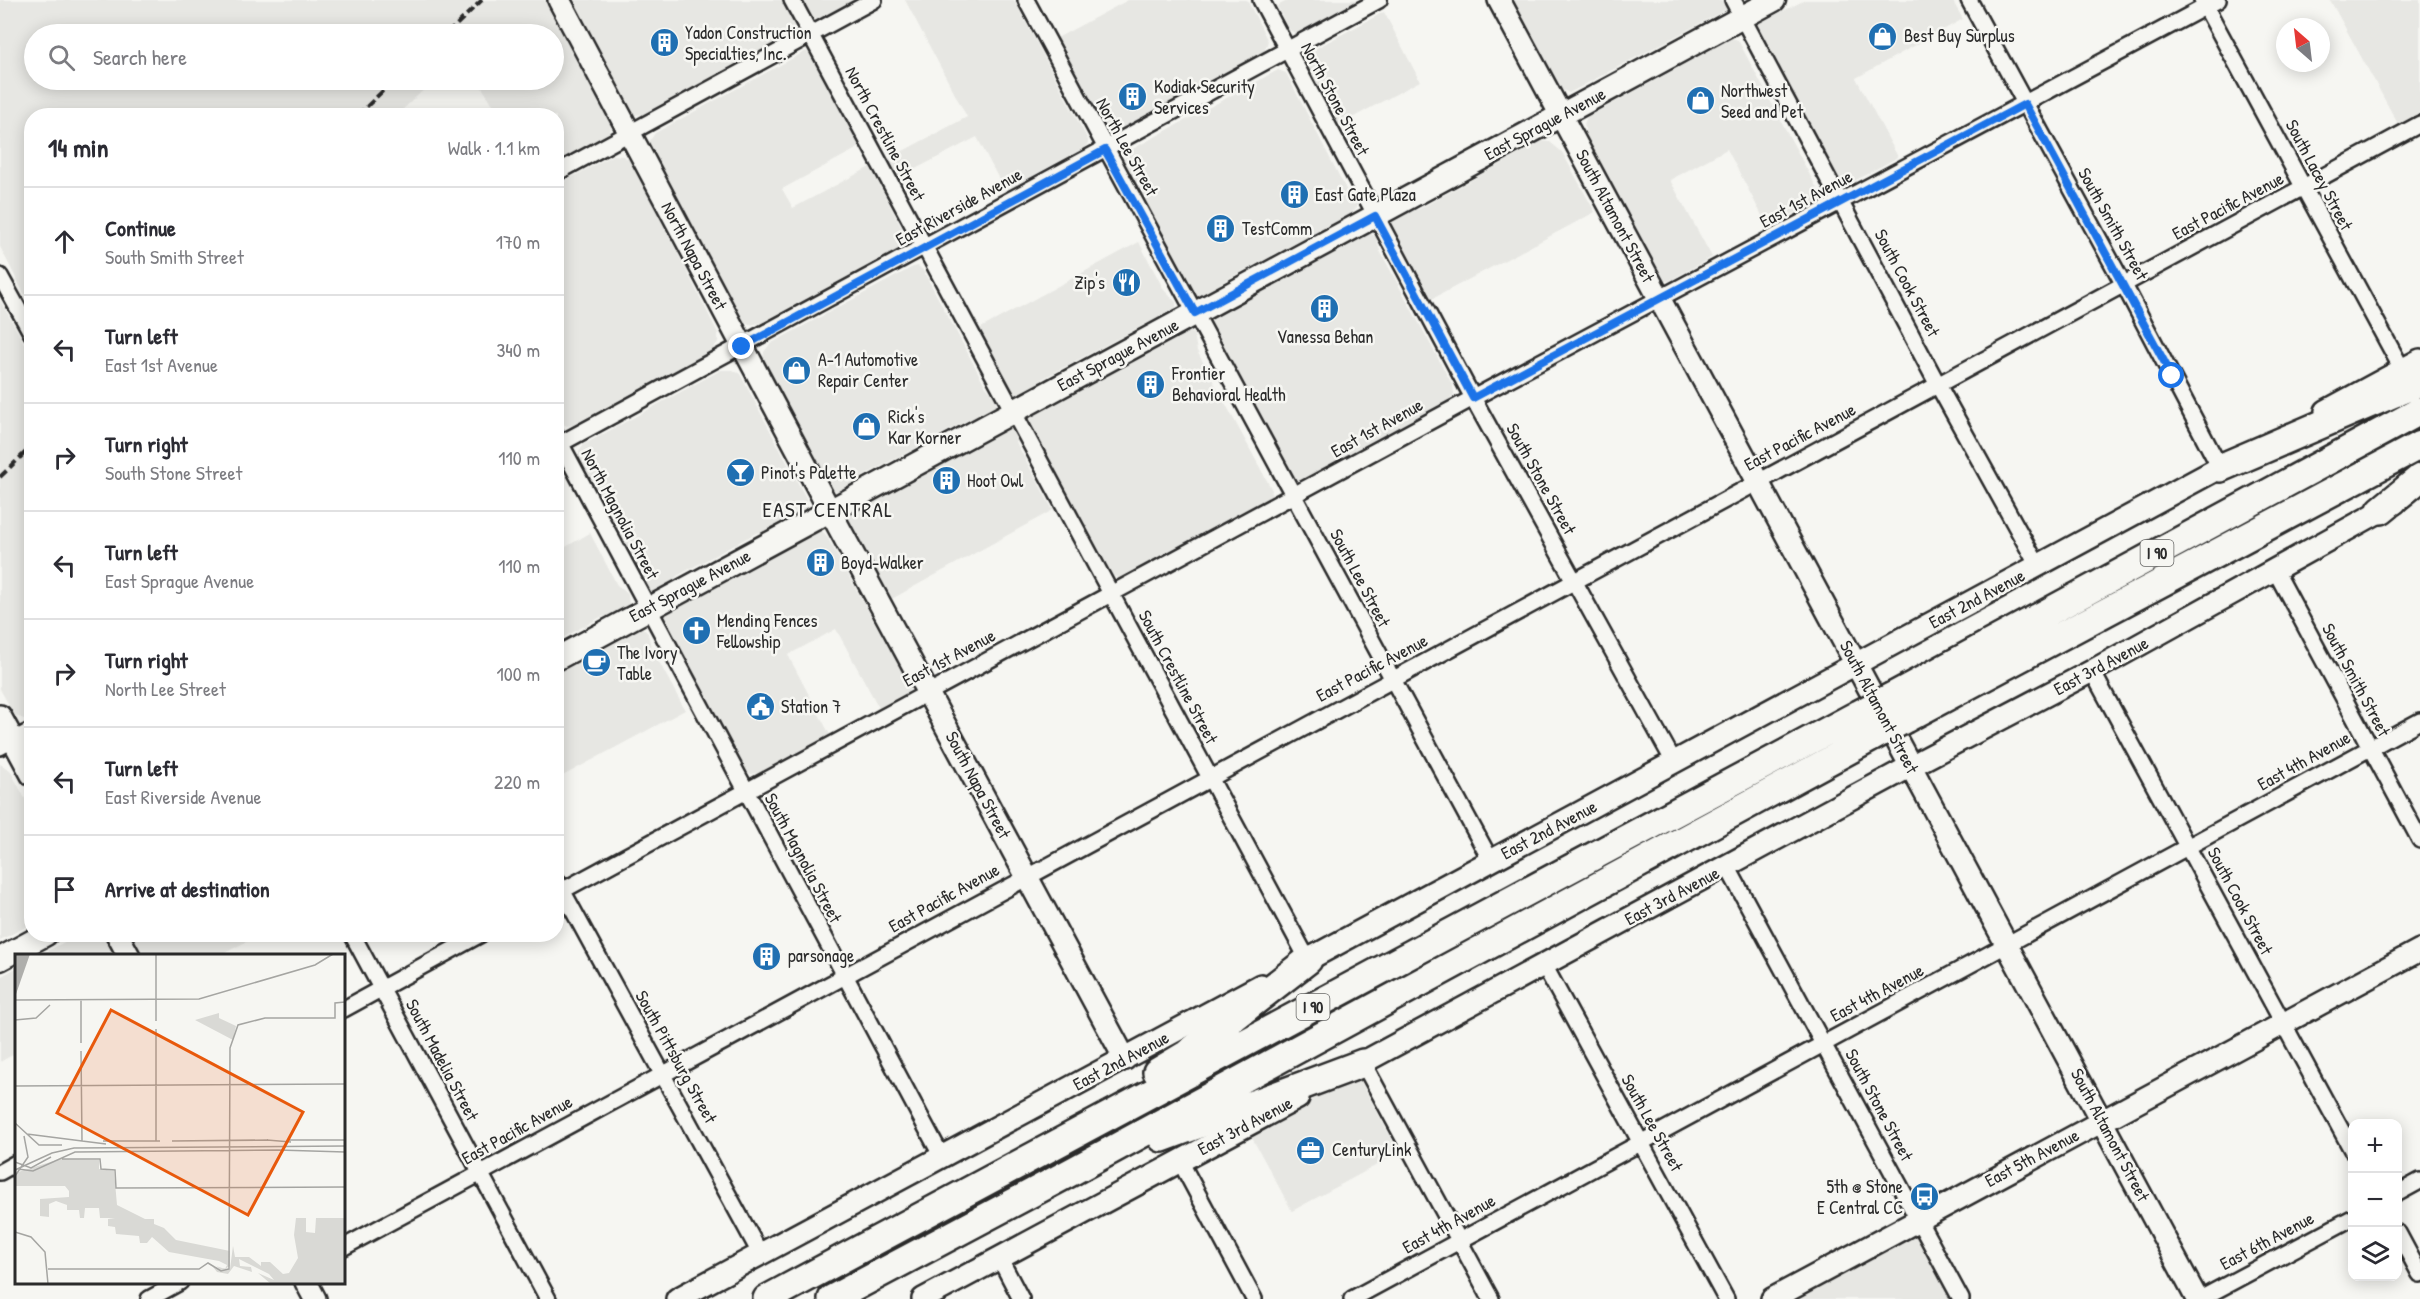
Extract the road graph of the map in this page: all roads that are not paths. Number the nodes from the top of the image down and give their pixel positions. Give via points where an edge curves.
1 (559, 0) edge
2 (792, 0) edge
3 (874, 0) edge
4 (1026, 0) edge
5 (1261, 0) edge
6 (1379, 0) edge
7 (1499, 0) edge
8 (1774, 0) edge
9 (1969, 0) edge
10 (2209, 2) edge
11 (1738, 8) edge
12 (810, 33) junction
13 (1287, 50) junction
14 (2025, 104) junction
15 (1561, 115) junction
16 (2420, 124) edge
17 (629, 134) junction
18 (1105, 150) junction
19 (564, 169) edge
20 (2304, 187) junction
21 (1842, 202) junction
22 (1375, 216) junction
23 (924, 248) junction
24 (0, 276) edge
25 (2124, 285) junction
26 (1660, 300) junction
27 (1195, 313) junction
28 (24, 320) edge
29 (742, 347) junction
30 (2414, 370) edge
31 (1938, 385) junction
32 (1473, 398) junction
33 (2420, 411) edge
34 (1013, 412) junction
35 (564, 439) edge
36 (2420, 445) edge
37 (564, 453) edge
38 (2220, 468) junction
39 (2420, 478) edge
40 (1758, 482) junction
41 (2420, 489) edge
42 (1294, 496) junction
43 (2381, 510) junction
44 (830, 511) junction
45 (2038, 566) junction
46 (2275, 570) junction
47 (1576, 580) junction
48 (1111, 594) junction
49 (648, 609) junction
50 (564, 654) edge
51 (1856, 664) junction
52 (2092, 671) junction
53 (1392, 679) junction
54 (928, 692) junction
55 (1899, 707) junction
56 (0, 716) edge
57 (2420, 721) edge
58 (1865, 726) junction
59 (15, 739) edge
60 (2370, 747) junction
61 (24, 758) edge
62 (1674, 762) junction
63 (1911, 766) junction
64 (1209, 777) junction
65 (746, 791) junction
66 (2420, 840) edge
67 (2189, 847) junction
68 (1491, 861) junction
69 (1727, 866) junction
70 (1027, 876) junction
71 (564, 885) edge
72 (564, 899) edge
73 (31, 942) edge
74 (356, 942) edge
75 (466, 942) edge
76 (2007, 945) junction
77 (2420, 950) edge
78 (0, 959) edge
79 (1308, 960) junction
80 (1544, 965) junction
81 (844, 975) junction
82 (381, 988) junction
83 (345, 1008) edge
84 (2284, 1024) junction
85 (1824, 1043) junction
86 (1125, 1059) junction
87 (1363, 1063) junction
88 (663, 1073) junction
89 (2103, 1121) junction
90 (1072, 1137) junction
91 (1640, 1142) junction
92 (2348, 1143) edge
93 (942, 1157) junction
94 (1180, 1161) junction
95 (15, 1164) edge
96 (0, 1172) edge
97 (481, 1172) junction
98 (1071, 1172) junction
99 (2420, 1181) edge
100 (2402, 1190) edge
101 (1919, 1219) junction
102 (2348, 1220) edge
103 (1459, 1240) junction
104 (2402, 1242) edge
105 (345, 1246) edge
106 (761, 1255) junction
107 (999, 1257) junction
108 (2420, 1274) edge
109 (176, 1284) edge
110 (307, 1284) edge
111 (149, 1299) edge
112 (315, 1299) edge
113 (548, 1299) edge
114 (677, 1299) edge
115 (767, 1299) edge
116 (832, 1299) edge
117 (923, 1299) edge
118 (1021, 1299) edge
119 (1254, 1299) edge
120 (1352, 1299) edge
121 (1491, 1299) edge
122 (1726, 1299) edge
123 (1772, 1299) edge
124 (1961, 1299) edge
125 (2199, 1299) edge

1 - 17 street, North Napa Street
2 - 12 street, North Crestline Street
3 - 12 street
4 - 18 street, North Lee Street
5 - 13 street, North Stone Street
6 - 13 street, East Riverside Avenue
7 - 15 street, South Altamont Street
8 - 11 main road, East Sprague Avenue
9 - 14 street, South Smith Street
10 - 14 street, East 1st Avenue
10 - 20 street, South Lacey Street
11 - 15 main road, East Sprague Avenue
11 - 21 street, South Cook Street
12 - 17 street
12 - 23 street, North Crestline Street
13 - 18 street, East Riverside Avenue
13 - 22 street, North Stone Street
14 - 21 street, East 1st Avenue
14 - 25 street, South Smith Street
15 - 22 main road, East Sprague Avenue
15 - 26 street, South Altamont Street
16 - 20 street, East Pacific Avenue
17 - 19 street
17 - 29 street, North Napa Street
18 - 23 street, East Riverside Avenue
18 - 27 street, North Lee Street
20 - 25 street, East Pacific Avenue
20 - 30 street, South Lacey Street
21 - 26 street, East 1st Avenue
21 - 31 street, South Cook Street
22 - 27 main road, East Sprague Avenue
22 - 32 street, South Stone Street
23 - 29 street, East Riverside Avenue
23 - 34 street, North Crestline Street
24 - 28 street
25 - 31 street, East Pacific Avenue
25 - 38 street, South Smith Street
26 - 32 street, East 1st Avenue
26 - 40 street, South Altamont Street
27 - 34 main road, East Sprague Avenue
27 - 42 street, South Lee Street
29 - 35 street, East Riverside Avenue
29 - 44 street, North Napa Street
30 - 38 highway
31 - 40 street, East Pacific Avenue
31 - 45 street, South Cook Street
32 - 42 street, East 1st Avenue
32 - 47 street, South Stone Street
33 - 55 highway, I 90
34 - 44 main road, East Sprague Avenue
34 - 48 street, South Crestline Street
36 - 55 highway, I 90
37 - 49 street, North Magnolia Street
38 - 45 street, East 2nd Avenue
39 - 43 highway
40 - 47 street, East Pacific Avenue
40 - 51 street, South Altamont Street
41 - 43 street, East 3rd Avenue
42 - 48 street, East 1st Avenue
42 - 53 street, South Lee Street
43 - 46 street, East 3rd Avenue
44 - 49 main road, East Sprague Avenue
44 - 54 street, South Napa Street
45 - 51 street, East 2nd Avenue
46 - 52 street, East 3rd Avenue
46 - 60 street, South Smith Street
47 - 53 street, East Pacific Avenue
47 - 62 street, South Stone Street
48 - 54 street, East 1st Avenue
48 - 64 street, South Crestline Street
49 - 50 main road, East Sprague Avenue
49 - 65 street, South Magnolia Street
51 - 62 street, East 2nd Avenue
51 - 63 street, South Altamont Street
52 - 63 street, East 3rd Avenue
52 - 67 street, South Cook Street
53 - 64 street, East Pacific Avenue
53 - 68 street, South Lee Street
54 - 65 street, East 1st Avenue
54 - 70 street, South Napa Street
55 - 58 highway, I 90, bridge
56 - 59 street
57 - 60 street, East 4th Avenue
58 - 90 highway, I 90
58 - 98 highway, I 90
59 - 61 street
60 - 66 street, South Smith Street
60 - 67 street, East 4th Avenue
62 - 68 street, East 2nd Avenue
63 - 69 street, East 3rd Avenue
63 - 76 street, South Altamont Street
64 - 70 street, East Pacific Avenue
64 - 79 street, South Crestline Street
65 - 71 street, East 1st Avenue
65 - 81 street, South Magnolia Street
67 - 76 street, East 4th Avenue
67 - 84 street, South Cook Street
68 - 79 street, East 2nd Avenue
69 - 80 street, East 3rd Avenue
69 - 85 street, South Stone Street
70 - 81 street, East Pacific Avenue
70 - 86 street, South Napa Street
72 - 88 street, South Pittsburg Street
73 - 78 main road
74 - 82 street, South Madelia Street
75 - 82 street
76 - 85 street, East 4th Avenue
76 - 89 street, South Altamont Street
77 - 84 street, East 5th Avenue
79 - 86 street, East 2nd Avenue
79 - 90 highway via 1187,1054 1111,1101
80 - 87 street, East 3rd Avenue
80 - 91 street, South Lee Street
81 - 88 street, East Pacific Avenue
81 - 93 street, South Magnolia Street
82 - 83 street
82 - 97 street, South Madelia Street
84 - 89 street, East 5th Avenue
84 - 92 street, South Cook Street
85 - 91 street, East 4th Avenue
85 - 101 street, South Stone Street
86 - 93 street, East 2nd Avenue
87 - 94 street, East 3rd Avenue
87 - 98 highway
87 - 103 street
88 - 97 street, East Pacific Avenue
88 - 106 street, South Pittsburg Street
89 - 101 street, East 5th Avenue
89 - 125 street, South Altamont Street
90 - 115 highway, I 90
91 - 103 street, East 4th Avenue
91 - 122 street, South Lee Street
93 - 106 street, East 2nd Avenue
94 - 107 street, East 3rd Avenue
94 - 119 street
95 - 96 street
97 - 105 street, East Pacific Avenue
97 - 113 street, South Madelia Street
98 - 116 highway, I 90
99 - 100 street
101 - 123 street, East 5th Avenue
101 - 124 street, South Stone Street
102 - 125 street, East 6th Avenue
103 - 120 street, East 4th Avenue
103 - 121 street
104 - 108 street
106 - 114 street, East 2nd Avenue
107 - 117 street, East 3rd Avenue
107 - 118 street
109 - 111 street
110 - 112 street

